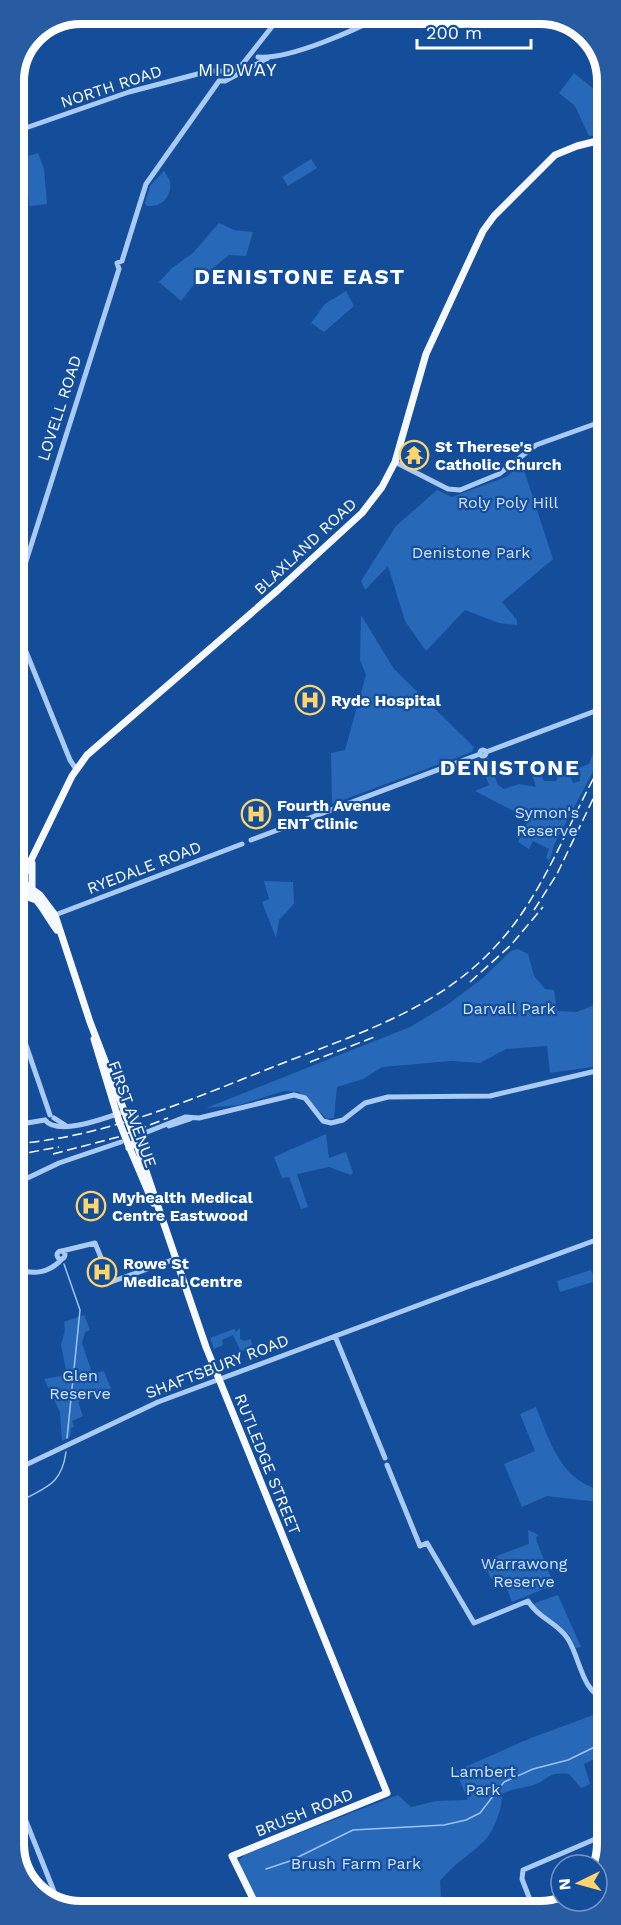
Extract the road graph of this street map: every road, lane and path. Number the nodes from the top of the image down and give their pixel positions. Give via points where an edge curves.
1 (274, 24) edge
2 (366, 24) edge
3 (260, 43) junction
4 (249, 55) junction
5 (258, 59) junction
6 (218, 73) junction
7 (219, 81) junction
8 (24, 129) edge
9 (597, 141) edge
10 (597, 423) edge
11 (395, 462) junction
12 (24, 563) edge
13 (24, 647) edge
14 (597, 710) edge
15 (76, 769) junction
16 (34, 853) junction
17 (24, 874) edge
18 (24, 884) edge
19 (24, 887) edge
20 (32, 887) junction
21 (24, 896) edge
22 (38, 901) junction
23 (55, 915) junction
24 (58, 932) junction
25 (24, 1039) edge
26 (597, 1070) edge
27 (122, 1116) junction
28 (52, 1119) junction
29 (24, 1124) edge
30 (130, 1142) junction
31 (24, 1180) edge
32 (597, 1240) edge
33 (175, 1259) junction
34 (24, 1272) edge
35 (335, 1336) junction
36 (219, 1379) junction
37 (24, 1466) edge
38 (597, 1694) edge
39 (387, 1793) joint
40 (24, 1816) edge
41 (597, 1839) edge
42 (55, 1895) edge
43 (254, 1901) edge
44 (531, 1901) edge

1 - 3 street, NORTH ROAD
2 - 5 street
3 - 4 street, NORTH ROAD
3 - 5 street
4 - 5 street
4 - 6 street, NORTH ROAD via 238,68
5 - 7 street
6 - 7 street
6 - 8 street, NORTH ROAD via 209,71 160,83
7 - 12 street, LOVELL ROAD via 146,184 122,261 117,263 119,269
9 - 11 main road, BLAXLAND ROAD via 555,155 483,231 426,354
10 - 11 street via 536,445 499,474 457,490 445,488
11 - 15 main road, BLAXLAND ROAD via 382,488 362,513 93,749
13 - 15 street
14 - 23 street, RYEDALE ROAD via 251,840 245,838 242,844
15 - 16 main road, BLAXLAND ROAD
16 - 17 main road, BLAXLAND ROAD
16 - 20 main road
18 - 20 main road, FIRST AVENUE
19 - 22 main road, FIRST AVENUE
20 - 23 main road, FIRST AVENUE
21 - 22 main road
22 - 24 main road, FIRST AVENUE
23 - 24 main road, FIRST AVENUE
24 - 27 main road, FIRST AVENUE
25 - 28 street
26 - 30 street via 490,1096 381,1098 331,1123 323,1121 305,1098 297,1095 190,1119
27 - 28 street via 72,1126
27 - 30 main road, FIRST AVENUE, bridge
28 - 29 street
30 - 31 street via 59,1163
30 - 33 main road, RUTLEDGE STREET
32 - 35 street, SHAFTSBURY ROAD
33 - 34 street via 111,1282 95,1243 62,1255 47,1270 35,1274
33 - 36 main road, RUTLEDGE STREET
35 - 36 street, SHAFTSBURY ROAD
35 - 38 street via 420,1546 427,1543 474,1623 528,1601 534,1611 565,1635 590,1689
36 - 37 street, SHAFTSBURY ROAD via 148,1406
36 - 39 main road, RUTLEDGE STREET
39 - 43 main road, BRUSH ROAD via 232,1856
40 - 42 street
41 - 44 street via 523,1870

